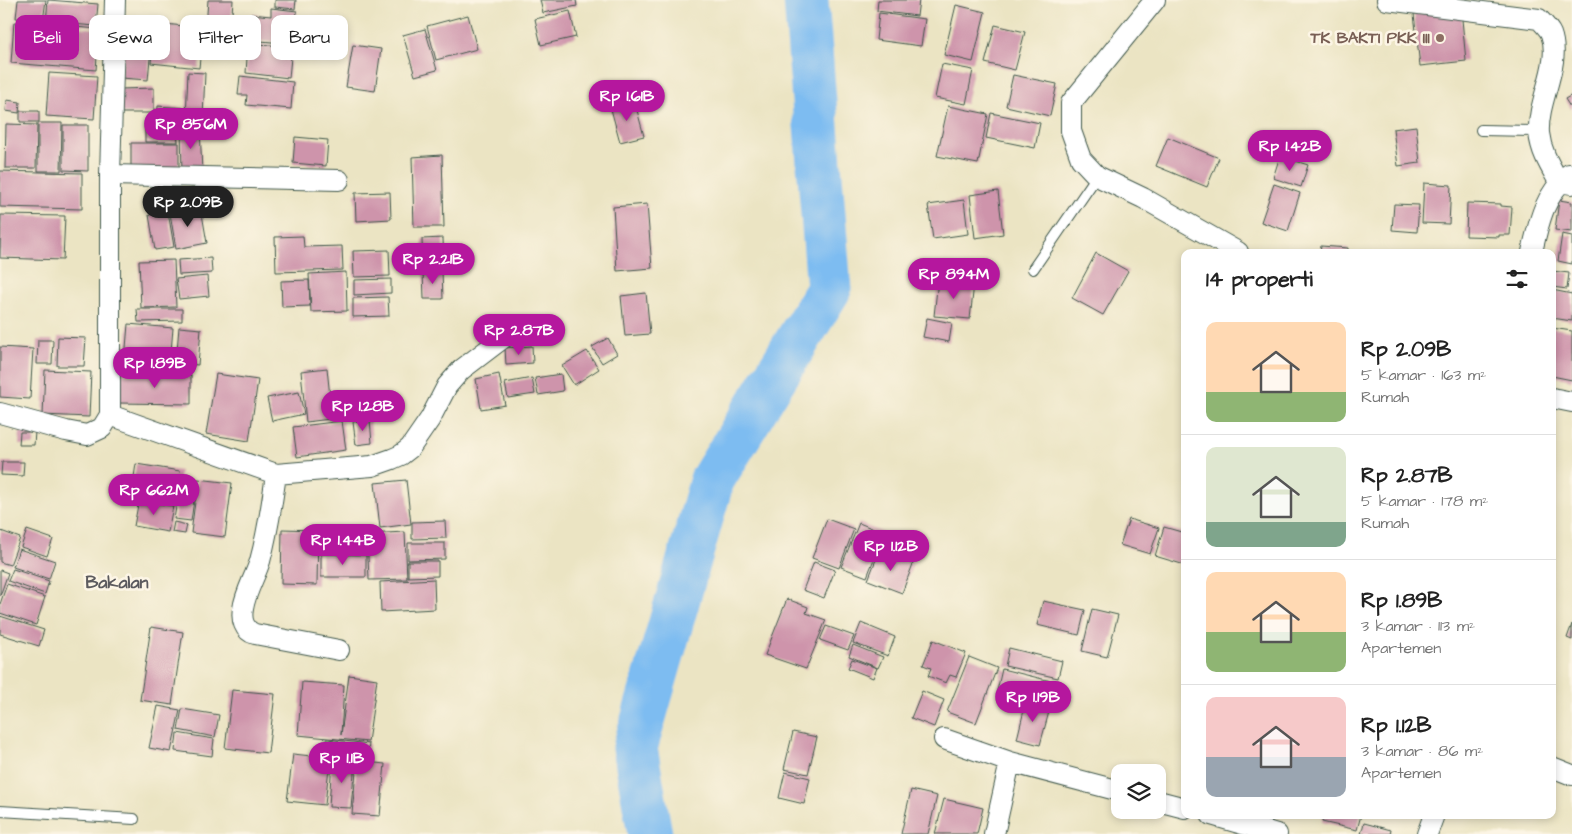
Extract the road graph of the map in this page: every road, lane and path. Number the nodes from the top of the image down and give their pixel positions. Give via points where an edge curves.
1 (115, 0) edge
2 (1155, 0) edge
3 (1387, 0) edge
4 (1481, 130) dead end
5 (1539, 131) junction
6 (110, 175) junction
7 (1097, 176) junction
8 (1568, 179) edge
9 (339, 180) dead end
10 (1233, 249) edge
11 (1533, 249) edge
12 (1033, 269) dead end
13 (515, 329) dead end
14 (1556, 399) edge
15 (1572, 402) edge
16 (0, 413) edge
17 (110, 415) junction
18 (276, 474) junction
19 (339, 650) dead end
20 (944, 739) dead end
21 (1010, 762) junction
22 (1556, 769) edge
23 (1572, 775) edge
24 (1111, 789) edge
25 (1166, 803) edge
26 (1181, 807) edge
27 (0, 811) edge
28 (134, 819) dead end
29 (1225, 819) edge
30 (1433, 819) edge
31 (994, 834) edge
32 (1277, 834) edge
33 (1427, 834) edge

1 - 6 street
2 - 7 street via 1071,103 1071,131 1081,159
3 - 5 street via 1539,19 1550,34 1554,57 1542,103
4 - 5 lane
5 - 8 street via 1543,154
6 - 9 street
6 - 17 street
7 - 10 street
7 - 12 lane
8 - 11 street via 1546,200
13 - 18 street via 461,370 447,386 410,448 401,455 372,466
14 - 15 street
16 - 17 street via 87,435 102,428
17 - 18 street
18 - 19 street via 269,526 242,608 244,626 254,634
20 - 21 street
21 - 24 street
21 - 31 street
22 - 23 street
25 - 26 street
27 - 28 lane
29 - 32 street
30 - 33 street

